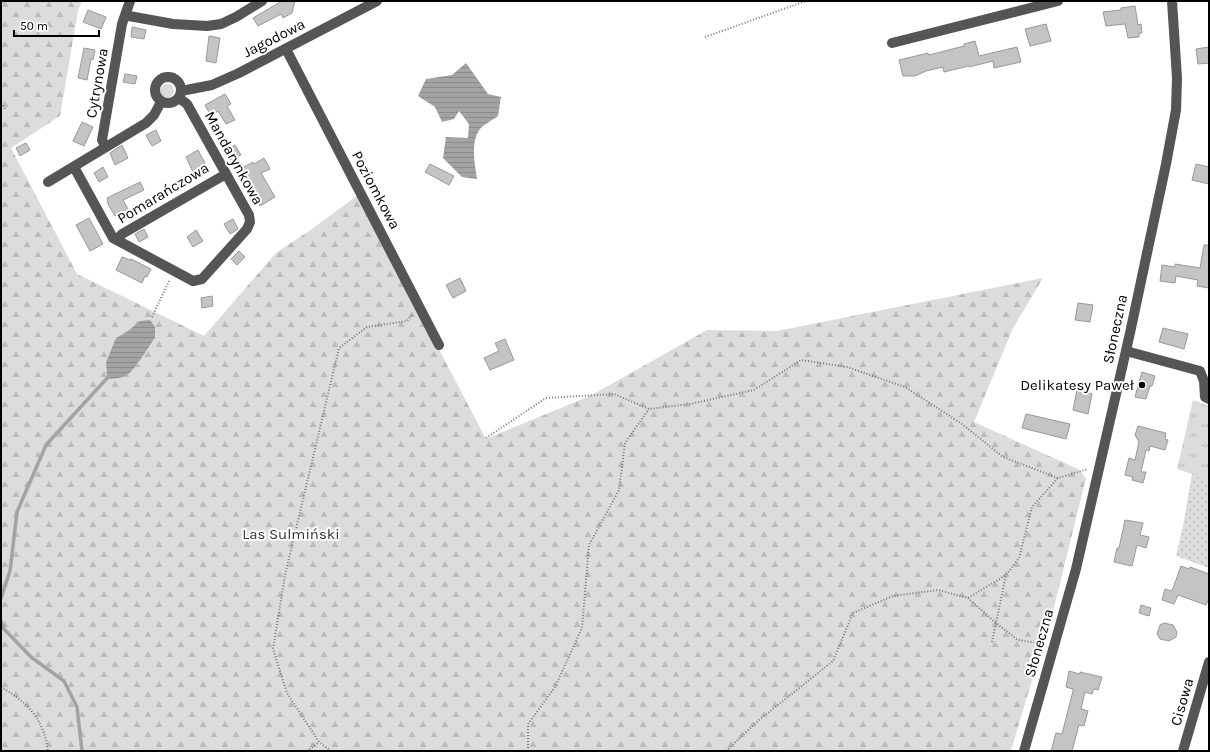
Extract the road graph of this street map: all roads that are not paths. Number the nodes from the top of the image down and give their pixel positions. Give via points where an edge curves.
1 (130, 1) edge
2 (262, 1) edge
3 (377, 1) edge
4 (1058, 1) edge
5 (1172, 1) edge
6 (126, 14) junction
7 (892, 43) dead end
8 (286, 49) junction
9 (180, 94) junction
10 (161, 102) junction
11 (106, 146) junction
12 (74, 167) junction
13 (226, 174) junction
14 (48, 182) dead end
15 (117, 240) junction
16 (439, 345) dead end
17 (1126, 351) junction
18 (1209, 399) edge
19 (1209, 662) edge
20 (1024, 751) edge
21 (1183, 751) edge

1 - 6 street, Cytrynowa
2 - 6 street via 221,24 207,26 173,24
3 - 8 street, Jagodowa
4 - 7 street
5 - 17 street, Słoneczna via 1177,78 1176,110
6 - 11 street, Cytrynowa via 122,24 102,140
8 - 9 street, Jagodowa via 212,85
8 - 16 street, Poziomkowa
9 - 10 street via 174,102
9 - 10 street via 179,82 176,79 163,78 154,87 155,96
9 - 13 street, Mandarynkowa
10 - 11 street via 146,123
11 - 12 street
12 - 14 street
12 - 15 street, Mandarynkowa via 110,235
13 - 15 street, Pomarańczowa via 122,234
13 - 15 street, Mandarynkowa via 249,215 250,222 247,229 202,279 193,281
17 - 18 street via 1200,371 1204,381 1205,397
17 - 20 street, Słoneczna via 1076,569
19 - 21 street, Cisowa

